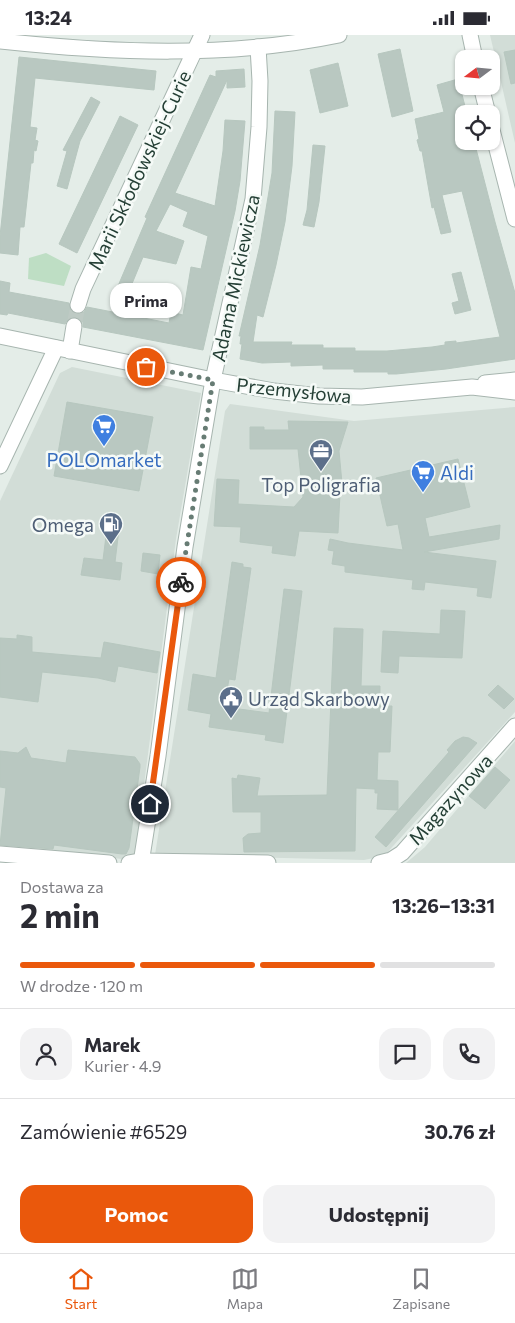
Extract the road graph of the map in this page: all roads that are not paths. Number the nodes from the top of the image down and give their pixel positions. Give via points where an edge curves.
1 (202, 35) edge
2 (339, 35) edge
3 (470, 35) edge
4 (0, 41) edge
5 (258, 47) junction
6 (196, 50) junction
7 (473, 50) edge
8 (497, 150) edge
9 (515, 219) edge
10 (78, 305) tunnel mouth
11 (74, 326) tunnel mouth
12 (0, 336) edge
13 (63, 350) junction
14 (213, 380) junction
15 (515, 380) edge
16 (472, 387) junction
17 (515, 392) edge
18 (0, 466) edge
19 (515, 726) edge
20 (0, 854) edge
21 (137, 862) edge
22 (110, 863) edge
23 (268, 863) edge
24 (379, 863) edge

1 - 6 street, Marii Skłodowskiej-Curie
2 - 5 street
3 - 7 street
4 - 6 street via 127,51
5 - 6 street
5 - 14 street, Adama Mickiewicza via 259,127 253,199
6 - 10 street, Marii Skłodowskiej-Curie
8 - 9 street
11 - 13 street
12 - 13 street, Przemysłowa
13 - 14 street, Przemysłowa
13 - 18 street
14 - 16 street, Przemysłowa via 319,396 362,397
14 - 21 street, Adama Mickiewicza via 185,547 158,756
15 - 16 street, Przemysłowa
16 - 17 street, Przemysłowa
19 - 24 street, Magazynowa via 402,853
20 - 22 street
21 - 23 street

